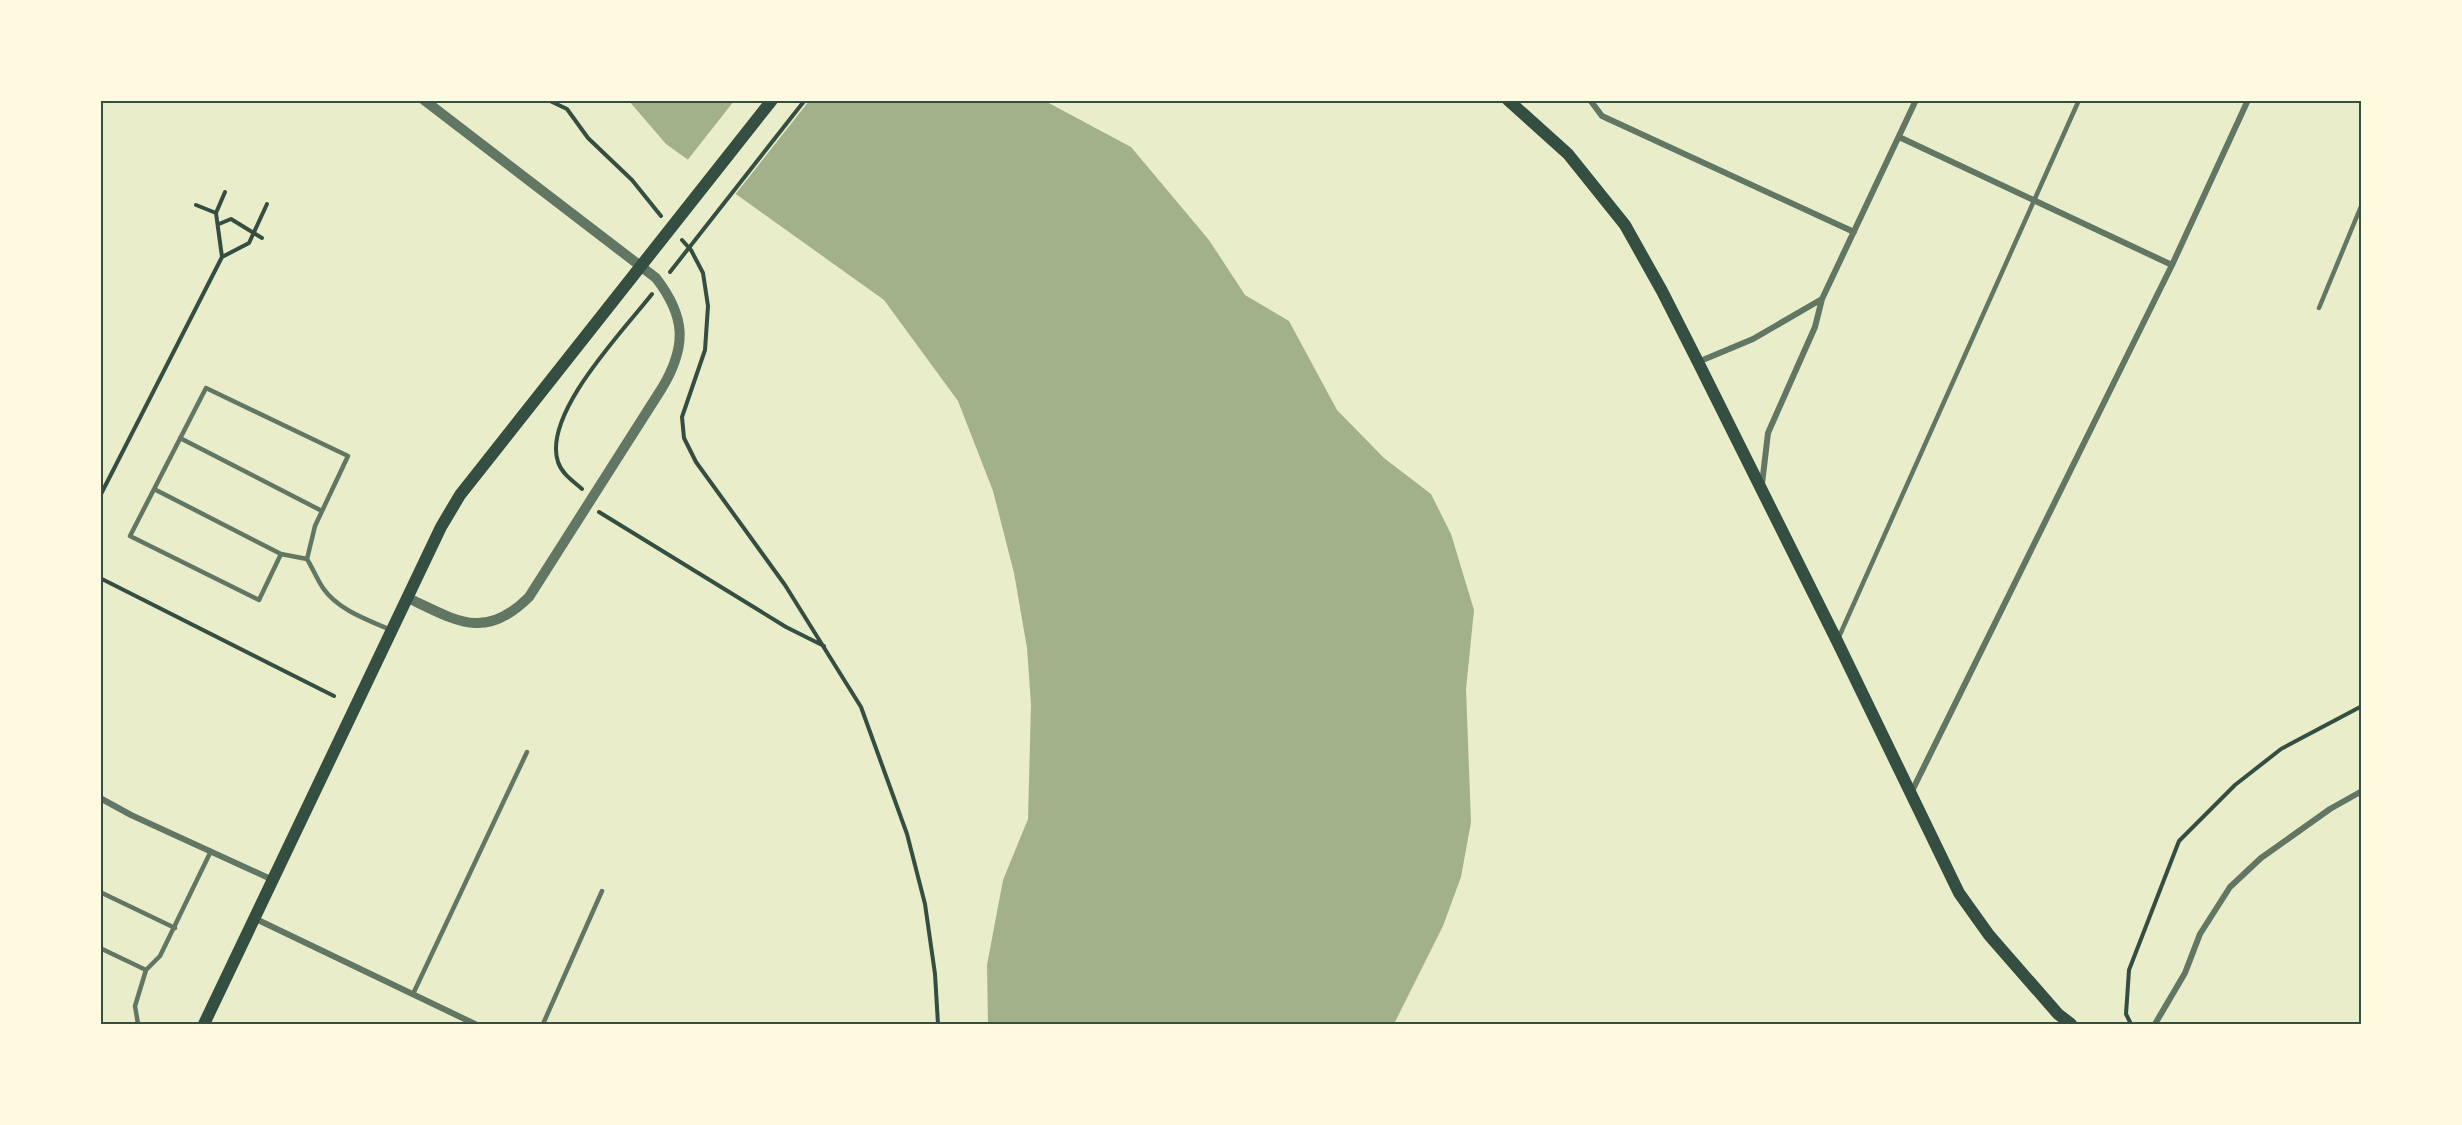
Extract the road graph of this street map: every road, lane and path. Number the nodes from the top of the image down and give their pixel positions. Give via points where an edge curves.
1 (424, 100) edge
2 (772, 100) edge
3 (805, 100) edge
4 (1508, 100) edge
5 (1590, 100) edge
6 (1916, 100) edge
7 (2079, 100) edge
8 (2248, 100) edge
9 (1899, 137) junction
10 (225, 192) dead end
11 (2033, 200) junction
12 (267, 204) dead end
13 (2361, 204) edge
14 (196, 205) dead end
15 (216, 213) junction
16 (219, 224) junction
17 (254, 232) junction
18 (1854, 232) junction
19 (262, 238) dead end
20 (222, 256) junction
21 (2172, 265) junction
22 (668, 274) dead end
23 (654, 292) dead end
24 (1822, 299) junction
25 (2319, 308) dead end
26 (1698, 362) junction
27 (180, 438) junction
28 (684, 438) dead end
29 (1761, 488) junction
30 (154, 489) junction
31 (582, 489) dead end
32 (100, 496) edge
33 (322, 511) junction
34 (600, 513) dead end
35 (281, 554) junction
36 (307, 560) junction
37 (100, 578) edge
38 (408, 598) junction
39 (393, 631) junction
40 (1837, 641) junction
41 (825, 647) junction
42 (334, 696) dead end
43 (2361, 706) edge
44 (527, 752) dead end
45 (2361, 791) edge
46 (1911, 793) junction
47 (100, 798) edge
48 (211, 852) junction
49 (274, 881) junction
50 (602, 891) dead end
51 (100, 892) edge
52 (256, 919) junction
53 (175, 928) junction
54 (100, 948) edge
55 (146, 969) junction
56 (413, 994) junction
57 (138, 1024) edge
58 (204, 1024) edge
59 (475, 1024) edge
60 (543, 1024) edge
61 (938, 1024) edge
62 (2071, 1024) edge
63 (2131, 1024) edge
64 (2155, 1024) edge

1 - 38 street via 656,278 677,310 680,333 676,360 662,388 530,597 516,611 496,622 476,625
2 - 38 main road via 460,495
3 - 22 path
4 - 26 main road via 1568,154 1625,225
5 - 18 street via 1602,116
6 - 9 street
7 - 11 lane
8 - 21 street
9 - 11 street
9 - 18 street
10 - 15 path
11 - 21 street
11 - 40 lane
12 - 17 path
13 - 25 lane
14 - 15 path
15 - 16 path
16 - 17 path via 231,219
16 - 20 path
17 - 19 path
17 - 20 path via 249,243
18 - 24 street
20 - 32 path
21 - 46 street
23 - 31 path via 580,384 560,426 555,448 558,462
24 - 26 street via 1753,339
24 - 29 street via 1815,327 1768,433
26 - 29 main road
27 - 30 lane
27 - 33 lane
27 - 33 lane via 206,388 348,456
28 - 41 path via 696,462
29 - 40 main road
30 - 35 lane
30 - 35 lane via 130,536 259,600
33 - 36 lane
34 - 41 path
35 - 36 lane
36 - 39 lane via 323,589 337,602
37 - 42 path
38 - 39 main road
39 - 49 main road
40 - 46 main road
41 - 61 path via 861,707 907,834 925,904
43 - 63 path via 2281,749 2235,785 2179,841 2129,970 2126,1014
44 - 56 lane
45 - 64 street via 2261,858 2230,887 2200,934 2185,973
46 - 62 main road via 1959,892 1989,935
47 - 48 street
48 - 49 street
48 - 53 lane
49 - 52 main road
50 - 60 lane
51 - 53 lane
52 - 56 street
52 - 58 main road
53 - 55 lane via 160,956
54 - 55 lane
55 - 57 lane via 135,1006
56 - 59 street

